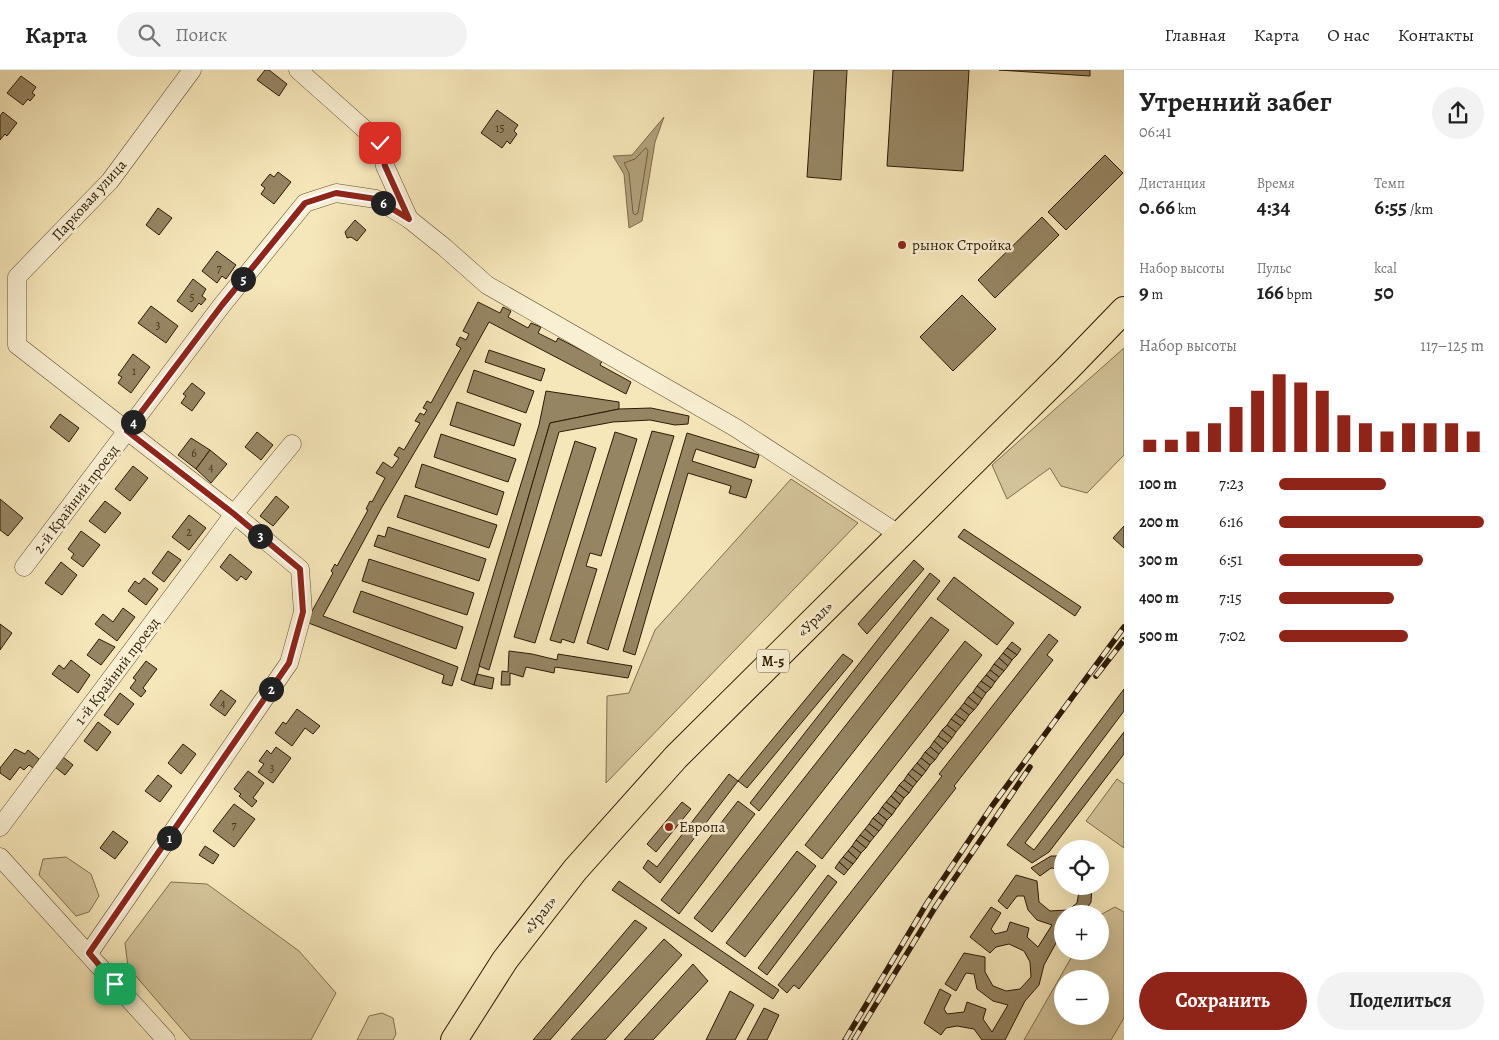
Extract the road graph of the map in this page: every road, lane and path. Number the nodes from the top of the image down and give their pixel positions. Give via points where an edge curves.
1 (192, 70) edge
2 (298, 70) edge
3 (409, 219) junction
4 (1124, 310) edge
5 (127, 431) junction
6 (292, 444) dead end
7 (234, 514) junction
8 (900, 535) junction
9 (24, 567) dead end
10 (0, 827) edge
11 (0, 857) edge
12 (89, 953) junction
13 (166, 1040) edge
14 (454, 1040) edge

1 - 5 street, Парковая улица via 110,181 17,277 18,344
2 - 3 street via 380,143 385,166
3 - 5 street, 2-й Крайний проезд via 376,199 352,195 336,193 305,203 222,305
3 - 8 street via 487,285 736,428
4 - 8 highway, «Урал» / М-5
5 - 7 street
5 - 9 street, 2-й Крайний проезд
6 - 7 street, 1-й Крайний проезд
7 - 10 street, 1-й Крайний проезд
7 - 12 street via 300,569 303,612 289,663
8 - 14 highway, «Урал» / М-5 via 676,757 575,870 505,960
11 - 12 street
12 - 13 street

